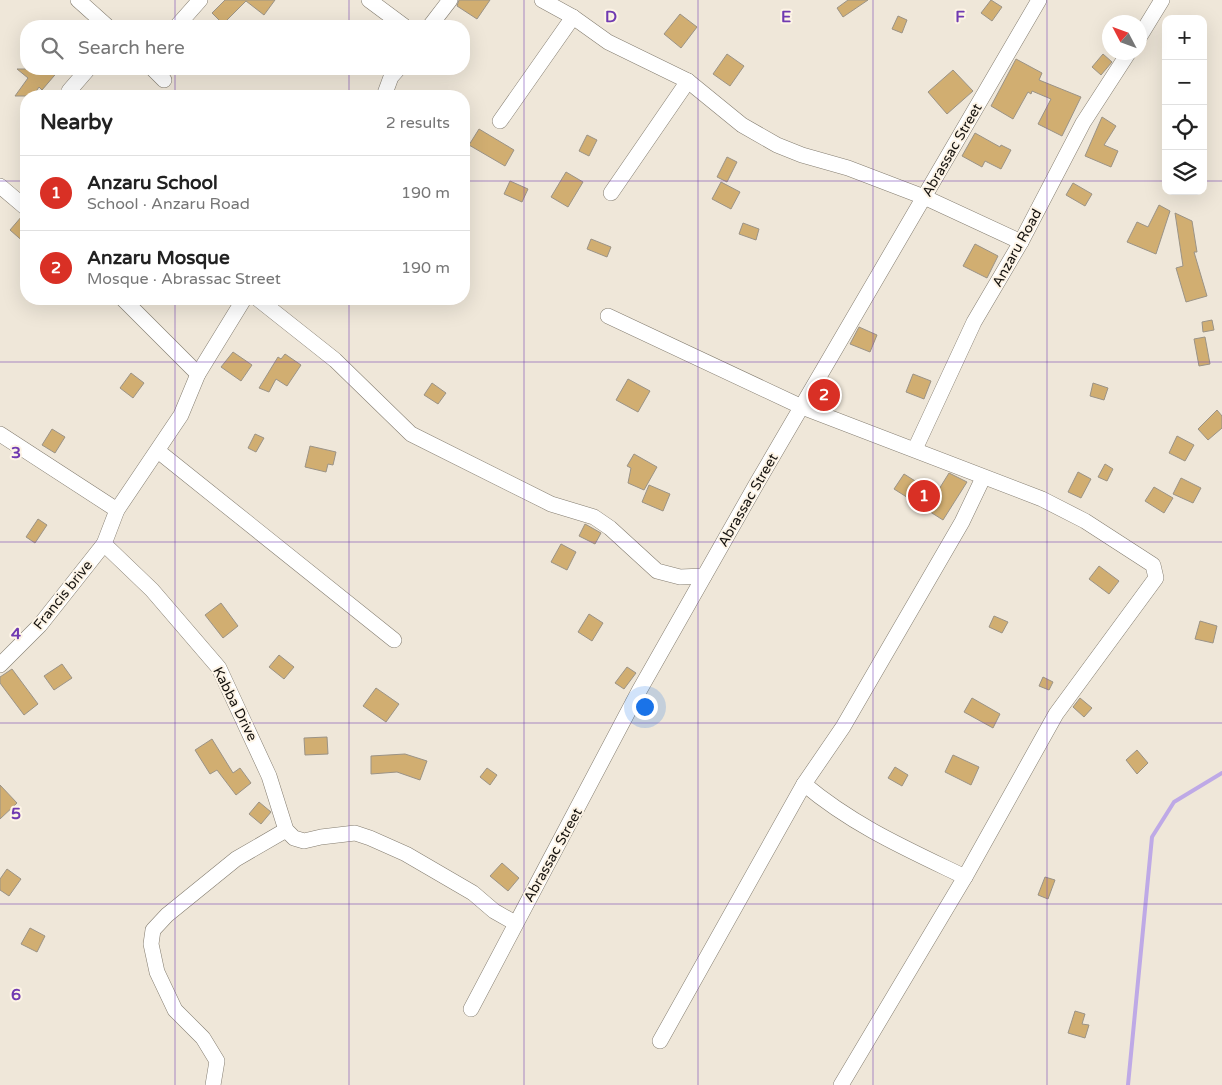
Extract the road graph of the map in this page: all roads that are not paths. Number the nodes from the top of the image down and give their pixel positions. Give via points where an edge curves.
1 (78, 0) edge
2 (200, 0) edge
3 (369, 0) edge
4 (450, 0) edge
5 (542, 0) edge
6 (1039, 0) edge
7 (1162, 0) edge
8 (573, 17) junction
9 (100, 20) edge
10 (182, 20) edge
11 (396, 20) edge
12 (435, 20) edge
13 (1147, 25) edge
14 (1124, 60) edge
15 (83, 75) edge
16 (159, 75) edge
17 (393, 75) edge
18 (164, 80) dead end
19 (688, 81) junction
20 (70, 90) edge
21 (386, 90) edge
22 (500, 122) dead end
23 (0, 186) edge
24 (611, 193) dead end
25 (924, 197) junction
26 (20, 203) edge
27 (1021, 242) junction
28 (129, 305) edge
29 (240, 305) edge
30 (266, 305) edge
31 (608, 316) dead end
32 (198, 374) junction
33 (802, 407) junction
34 (0, 434) edge
35 (915, 449) junction
36 (158, 450) junction
37 (983, 478) junction
38 (117, 510) junction
39 (104, 544) junction
40 (704, 576) junction
41 (394, 640) dead end
42 (0, 666) edge
43 (804, 784) junction
44 (286, 830) junction
45 (965, 877) junction
46 (515, 923) junction
47 (471, 1009) dead end
48 (660, 1041) dead end
49 (212, 1085) edge
50 (841, 1085) edge

1 - 9 street
2 - 10 street
3 - 11 street
4 - 12 street
5 - 8 street
6 - 25 street, Abrassac Street
7 - 13 street
8 - 19 street via 608,42
8 - 22 street
14 - 27 street, Anzaru Road via 1083,123
15 - 20 street
16 - 18 street
17 - 21 street
19 - 24 street
19 - 25 street via 742,125 777,145
23 - 26 street
25 - 27 street
25 - 33 street, Abrassac Street
27 - 35 street, Anzaru Road via 974,322
28 - 32 street
29 - 32 street
30 - 40 street via 335,360 411,434 551,504 594,517 657,571 680,577
31 - 33 street
32 - 36 street via 181,415
33 - 35 street
33 - 40 street, Abrassac Street
34 - 38 street
35 - 37 street
36 - 38 street
36 - 41 street
37 - 43 street via 962,522 843,726
37 - 45 street via 1042,499 1085,520 1153,566 1156,578 1056,714
38 - 39 street
39 - 42 street, Francis brive via 40,625
39 - 44 street, Kabba Drive via 152,590 219,668 269,776
40 - 46 street, Abrassac Street
43 - 45 street via 832,808 881,837
43 - 48 street
44 - 46 street via 294,838 304,841 355,834 370,838 406,854 473,892 494,911
44 - 49 street via 236,859 153,930 151,944 157,972 175,1010 203,1038 217,1060
45 - 50 street
46 - 47 street, Abrassac Street

